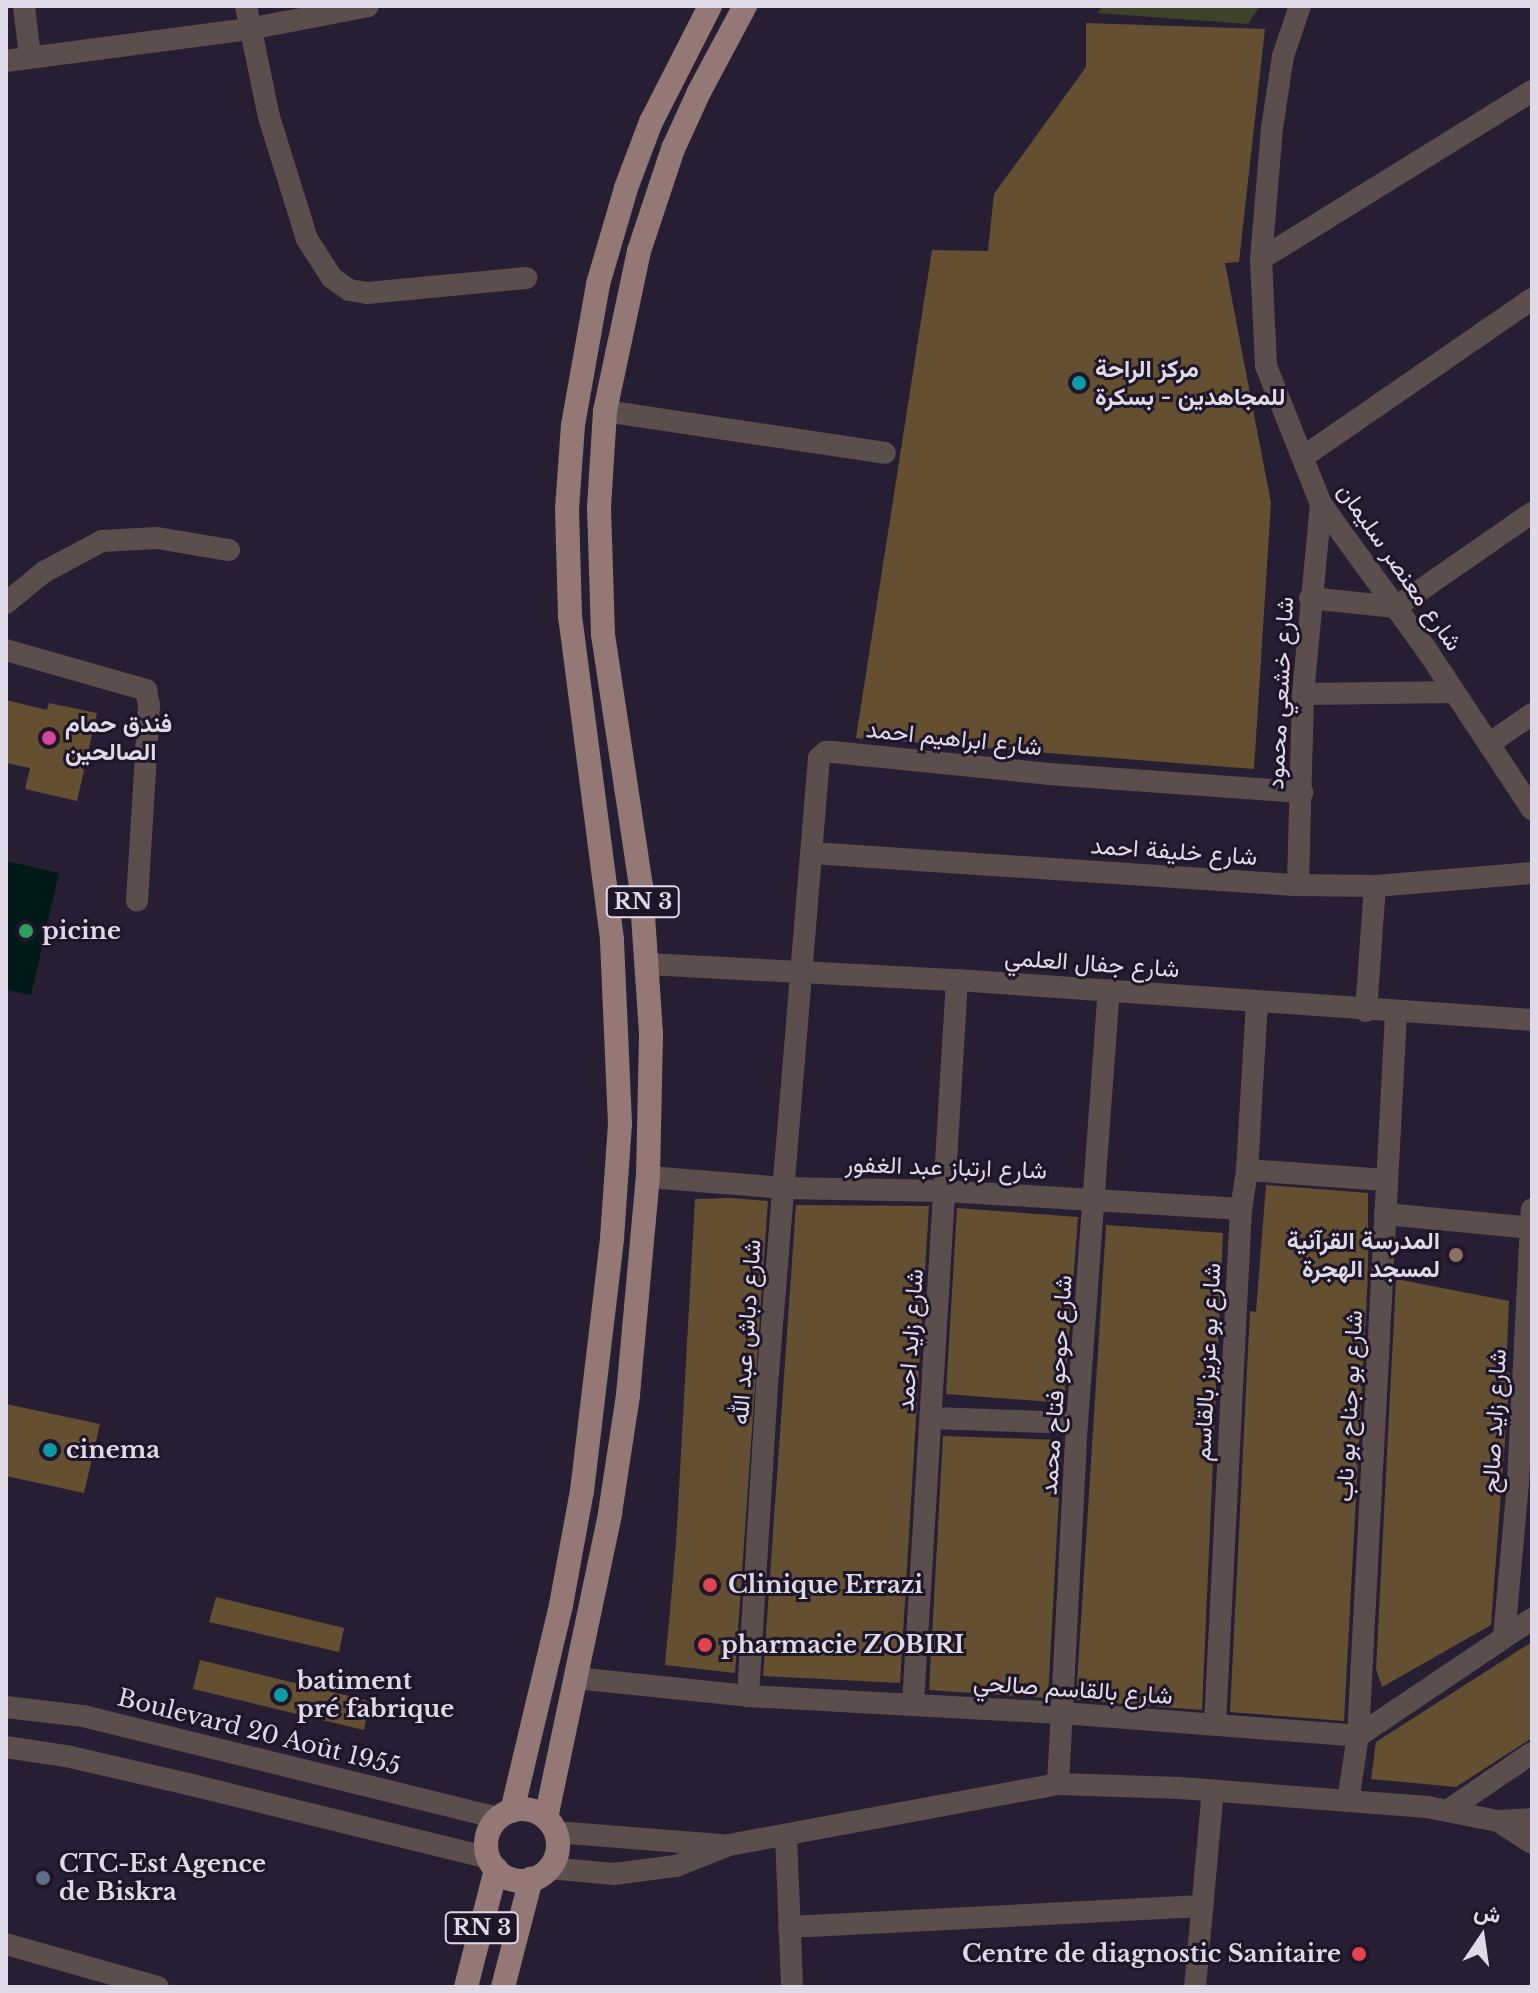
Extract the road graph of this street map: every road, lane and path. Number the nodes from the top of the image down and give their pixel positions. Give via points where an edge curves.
1 (24, 6) edge
2 (246, 6) edge
3 (368, 6) edge
4 (710, 6) edge
5 (745, 6) edge
6 (1300, 6) edge
7 (249, 29) junction
8 (30, 56) junction
9 (6, 61) edge
10 (1532, 91) edge
11 (1261, 259) junction
12 (526, 278) dead end
13 (1532, 299) edge
14 (605, 411) junction
15 (885, 453) dead end
16 (1303, 457) junction
17 (1321, 504) junction
18 (1532, 513) edge
19 (229, 550) dead end
20 (1310, 598) junction
21 (6, 603) edge
22 (1396, 607) junction
23 (6, 650) edge
24 (1454, 692) junction
25 (1303, 694) junction
26 (1532, 714) edge
27 (1490, 743) junction
28 (1302, 792) junction
29 (1532, 809) edge
30 (812, 853) junction
31 (1532, 873) edge
32 (1298, 885) junction
33 (1375, 886) junction
34 (137, 901) dead end
35 (647, 964) junction
36 (803, 973) junction
37 (957, 980) junction
38 (1109, 990) junction
39 (1257, 1002) junction
40 (1366, 1011) junction
41 (1396, 1013) junction
42 (1532, 1020) edge
43 (1247, 1170) junction
44 (648, 1177) junction
45 (1386, 1180) junction
46 (784, 1188) junction
47 (946, 1191) junction
48 (1095, 1201) junction
49 (1241, 1209) junction
50 (1385, 1214) junction
51 (1532, 1222) edge
52 (931, 1418) junction
53 (1077, 1423) junction
54 (1525, 1477) edge
55 (1532, 1619) edge
56 (1504, 1637) junction
57 (575, 1678) junction
58 (748, 1696) junction
59 (913, 1704) junction
60 (6, 1707) edge
61 (1062, 1713) junction
62 (1215, 1724) junction
63 (1358, 1736) junction
64 (6, 1747) edge
65 (1532, 1753) edge
66 (1058, 1784) junction
67 (1213, 1791) junction
68 (1348, 1801) junction
69 (1447, 1811) junction
70 (505, 1814) junction
71 (1532, 1819) edge
72 (1498, 1821) junction
73 (550, 1825) junction
74 (786, 1835) junction
75 (1532, 1843) edge
76 (729, 1845) junction
77 (491, 1863) junction
78 (540, 1873) junction
79 (1202, 1906) junction
80 (789, 1927) junction
81 (6, 1944) edge
82 (108, 1980) edge
83 (158, 1987) edge
84 (466, 1987) edge
85 (503, 1987) edge
86 (792, 1987) edge
87 (1195, 1987) edge

1 - 8 street
2 - 7 street
3 - 7 street
4 - 70 main road, RN 3 via 651,122 626,188 598,284 573,425 567,509 570,616 612,939 620,1124 582,1491 561,1605
5 - 14 main road, RN 3 via 673,149 639,251
6 - 11 street, شارع معنصر سليمان via 1283,56
7 - 8 street
7 - 12 street via 269,117 307,239 332,278 349,290 367,293
8 - 9 street
10 - 11 street
11 - 16 street, شارع معنصر سليمان via 1266,366
13 - 16 street
14 - 15 street
14 - 35 main road, RN 3 via 599,507 603,634 633,824
16 - 17 street, شارع معنصر سليمان
17 - 20 street, شارع خشعي محمود
17 - 22 street, شارع معنصر سليمان
18 - 22 street
19 - 21 street via 157,538 102,541 44,572
20 - 22 street
20 - 25 street, شارع خشعي محمود
22 - 24 street, شارع معنصر سليمان
23 - 34 street via 146,690
24 - 25 street
24 - 27 street, شارع معنصر سليمان
25 - 28 street, شارع خشعي محمود
26 - 27 street
27 - 29 street, شارع معنصر سليمان
28 - 30 street, شارع ابراهيم احمد via 826,752 817,764
28 - 32 street, شارع خشعي محمود
30 - 32 street, شارع خليفة احمد
30 - 36 street, شارع ابراهيم احمد
31 - 33 street, شارع خليفة احمد
32 - 33 street, شارع خليفة احمد
33 - 40 street
35 - 36 street, شارع جفال العلمي
35 - 44 main road, RN 3
36 - 37 street, شارع جفال العلمي
36 - 46 street, شارع دباش عبد الله
37 - 38 street, شارع جفال العلمي
37 - 47 street, شارع زايد احمد
38 - 39 street, شارع جفال العلمي
38 - 48 street, شارع حوحو فتاح محمد
39 - 40 street, شارع جفال العلمي
39 - 43 street, شارع بو عزيز بالقاسم
40 - 41 street, شارع جفال العلمي
41 - 42 street, شارع جفال العلمي
41 - 45 street, شارع بو جناح بو ناب
43 - 45 street
43 - 49 street, شارع بو عزيز بالقاسم
44 - 46 street, شارع ارتباز عبد الغفور
44 - 57 main road, RN 3 via 628,1395 610,1513
45 - 50 street, شارع بو جناح بو ناب
46 - 47 street, شارع ارتباز عبد الغفور
46 - 58 street, شارع دباش عبد الله
47 - 48 street, شارع ارتباز عبد الغفور
47 - 52 street, شارع زايد احمد
48 - 49 street, شارع ارتباز عبد الغفور
48 - 53 street, شارع حوحو فتاح محمد
49 - 62 street, شارع بو عزيز بالقاسم
50 - 51 street
50 - 63 street, شارع بو جناح بو ناب
51 - 54 street, شارع زايد صالح
52 - 53 street
52 - 59 street, شارع زايد احمد
53 - 61 street, شارع حوحو فتاح محمد
54 - 56 street, شارع زايد صالح
55 - 56 street
56 - 63 street
57 - 58 street, شارع بالقاسم صالحي
57 - 73 main road, RN 3
58 - 59 street, شارع بالقاسم صالحي
59 - 61 street, شارع بالقاسم صالحي
60 - 70 street, Boulevard 20 Août 1955 via 83,1716
61 - 62 street, شارع بالقاسم صالحي
61 - 66 street, شارع حوحو فتاح محمد
62 - 63 street, شارع بالقاسم صالحي
63 - 68 street, شارع بو جناح بو ناب
64 - 77 street via 188,1784
65 - 69 street
66 - 67 street
66 - 74 street
67 - 68 street
67 - 79 street
68 - 69 street
69 - 72 street
70 - 73 main road via 525,1809
70 - 77 main road via 489,1831
71 - 72 street
72 - 75 street
73 - 76 street
73 - 78 main road via 558,1847
74 - 76 street
74 - 80 street
76 - 78 street via 676,1866 614,1874
77 - 78 main road via 508,1878
77 - 84 main road, RN 3
78 - 85 main road, RN 3
79 - 80 street
79 - 87 street
80 - 86 street
81 - 82 street
82 - 83 street

